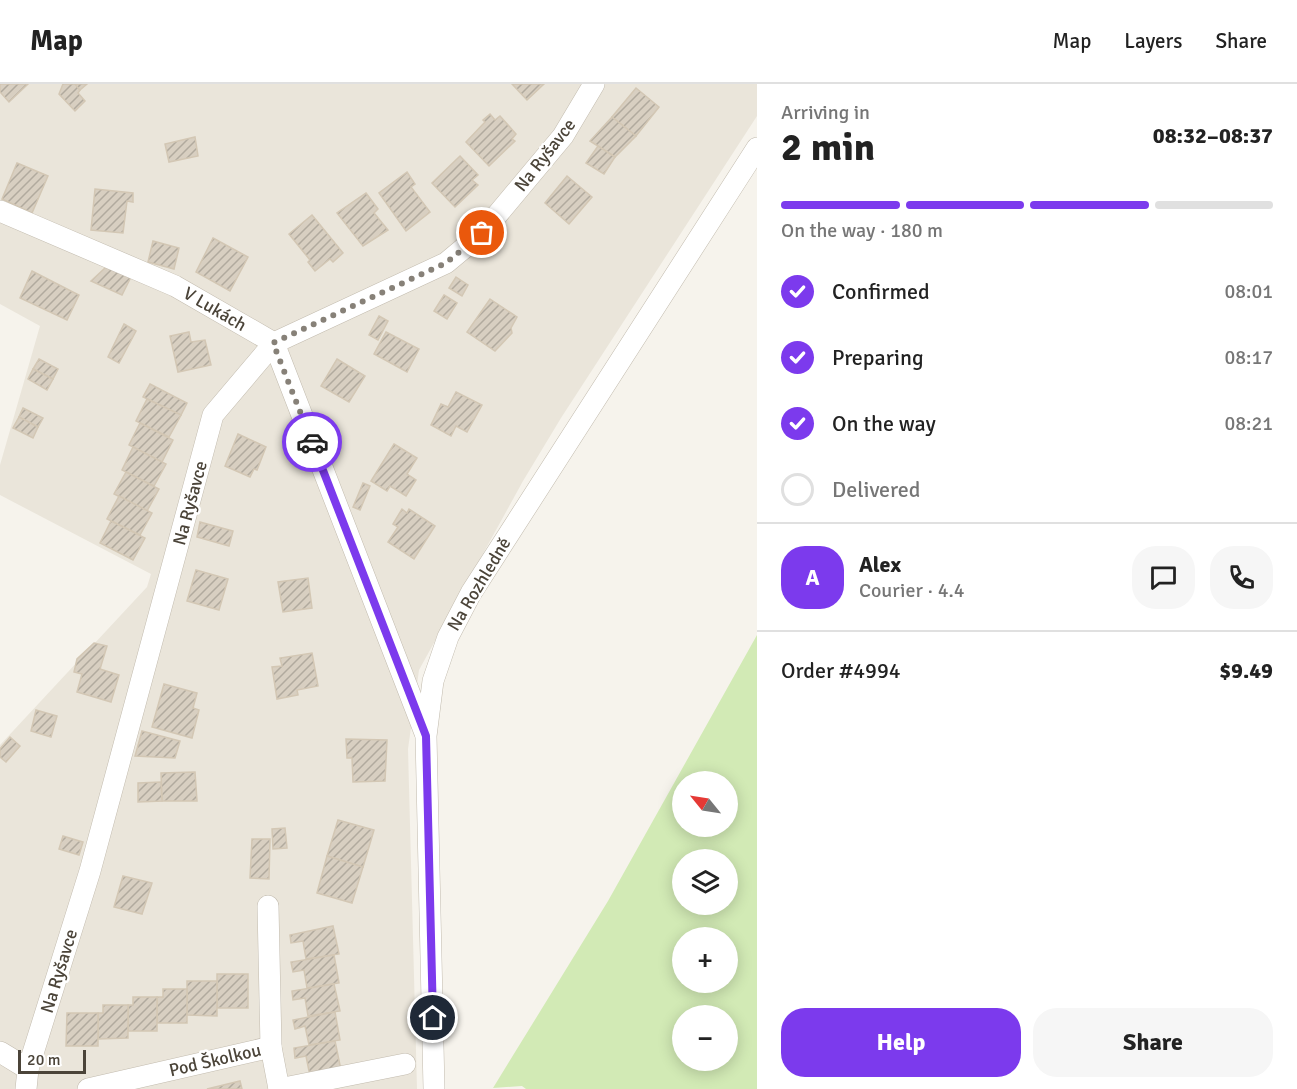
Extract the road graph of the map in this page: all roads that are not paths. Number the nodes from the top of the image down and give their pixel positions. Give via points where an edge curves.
1 (594, 84) edge
2 (757, 148) edge
3 (0, 211) edge
4 (273, 343) junction
5 (426, 736) junction
6 (268, 906) dead end
7 (271, 1047) junction
8 (0, 1052) edge
9 (405, 1064) dead end
10 (27, 1079) edge
11 (88, 1089) edge
12 (279, 1089) edge
13 (435, 1089) edge

1 - 4 street, Na Ryšavce via 563,136 482,233 446,263
2 - 5 street, Na Rozhledně via 471,593 448,637 433,681
3 - 4 street, V Lukách via 175,286
4 - 5 street
4 - 10 street, Na Ryšavce via 213,416 90,871
5 - 13 street, Na Rozhledně
6 - 7 street, Pod Školkou
7 - 11 street, Pod Školkou
7 - 12 street, Pod Školkou
8 - 10 street
9 - 12 street

